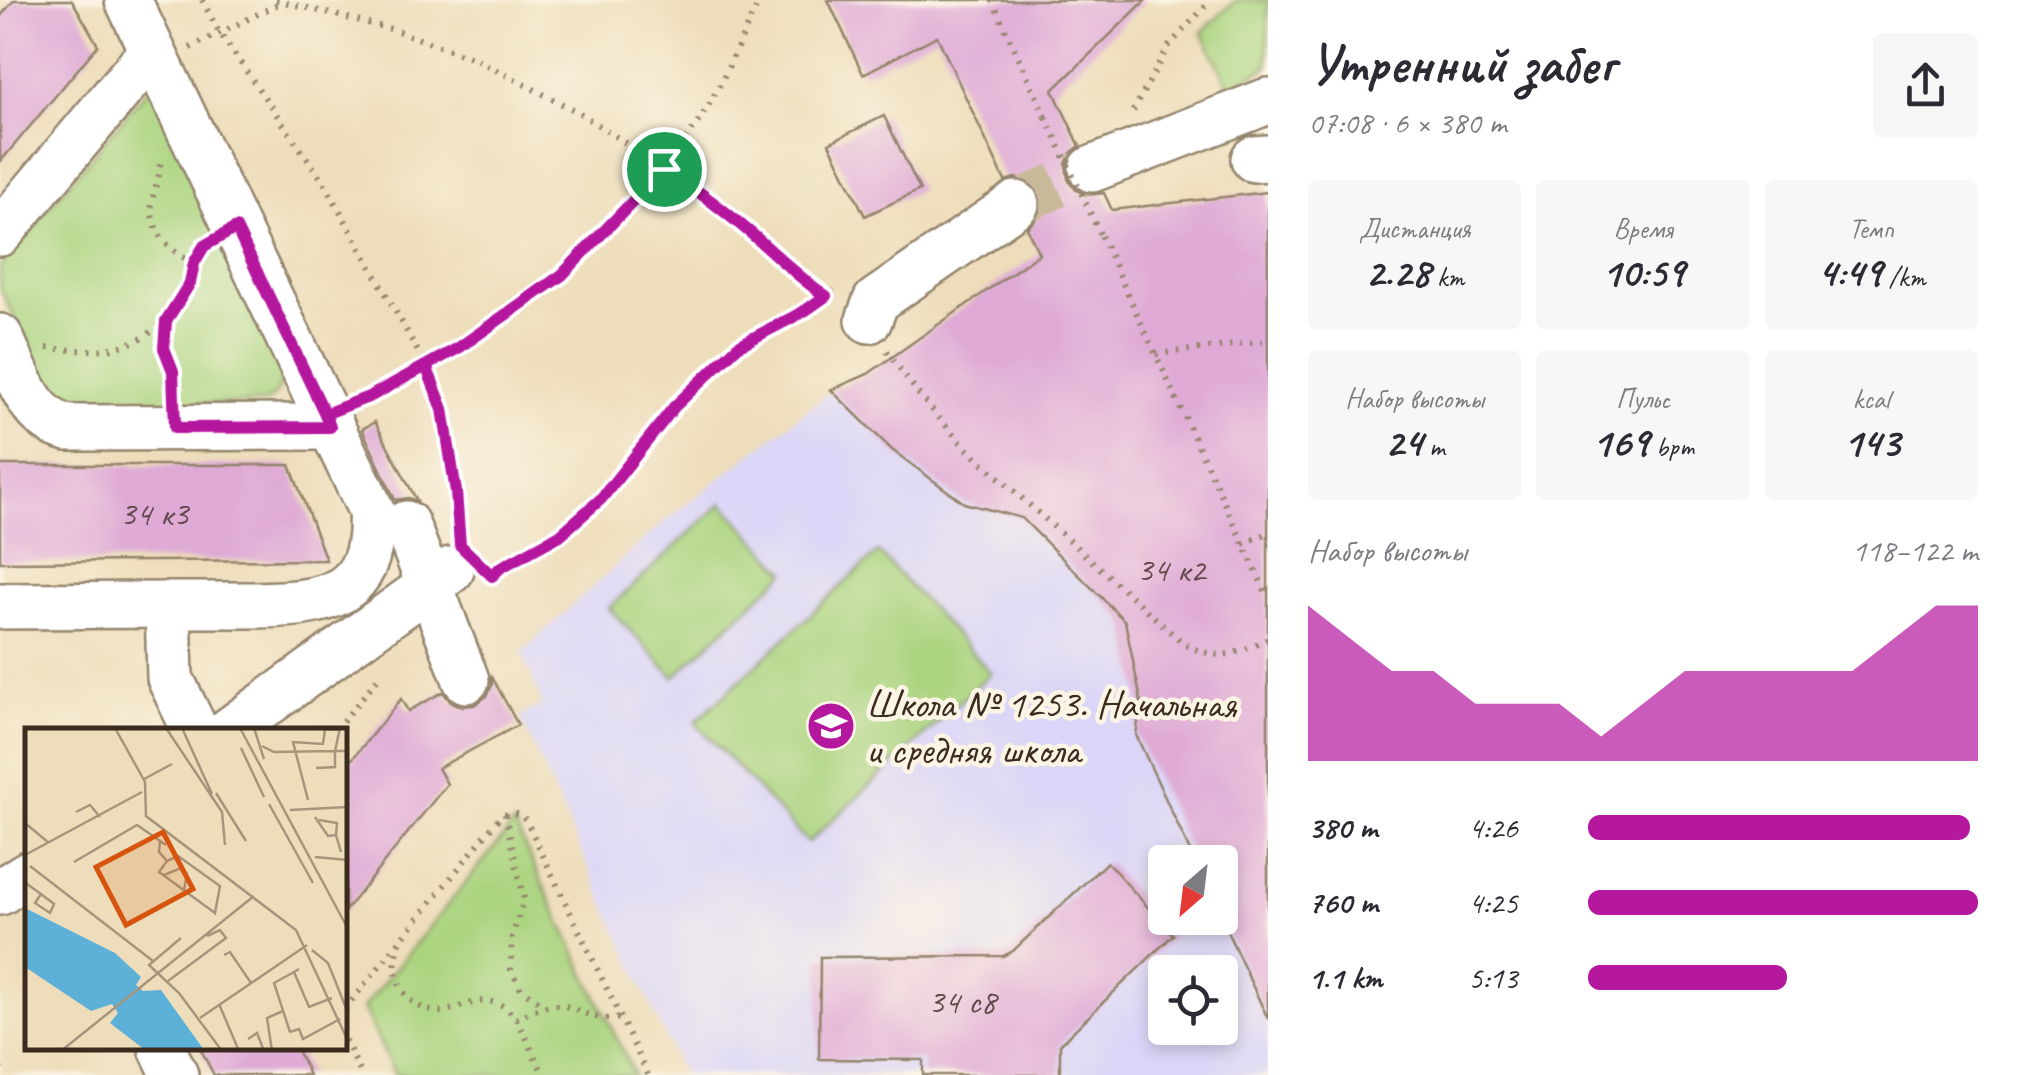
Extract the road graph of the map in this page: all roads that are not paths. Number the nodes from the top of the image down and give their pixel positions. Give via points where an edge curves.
1 (128, 0) edge
2 (162, 73) junction
3 (1268, 101) edge
4 (1101, 165) tunnel mouth
5 (1016, 204) tunnel mouth
6 (0, 233) edge
7 (868, 319) road end
8 (2, 340) edge
9 (328, 420) junction
10 (406, 524) dead end
11 (459, 574) junction
12 (168, 605) junction
13 (0, 606) edge
14 (466, 680) dead end
15 (194, 728) edge
16 (233, 728) edge
17 (25, 876) edge
18 (0, 892) edge
19 (163, 1050) edge
20 (176, 1075) edge

1 - 2 lane
2 - 6 lane
2 - 9 lane
3 - 4 lane
5 - 7 lane via 876,301
8 - 9 lane via 30,399 55,425 175,428
9 - 12 lane via 370,510 372,538 357,575 324,600 299,604
10 - 11 lane
11 - 14 lane
11 - 16 lane
12 - 13 lane
12 - 15 lane via 170,678
17 - 18 lane
19 - 20 lane

